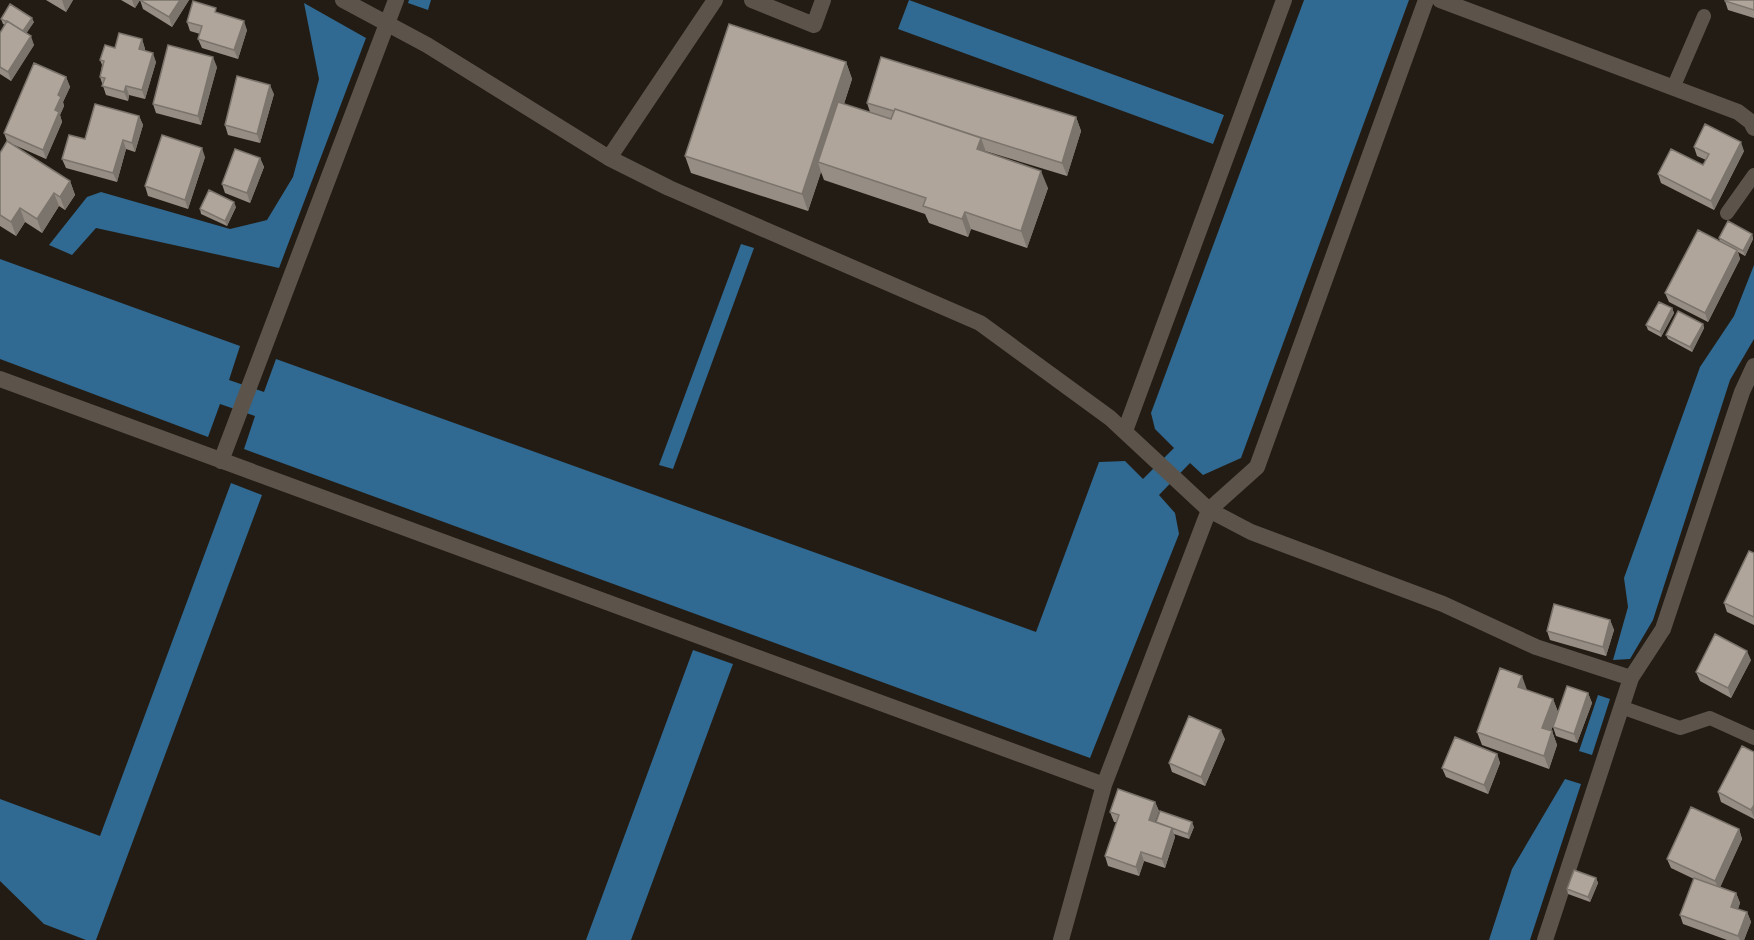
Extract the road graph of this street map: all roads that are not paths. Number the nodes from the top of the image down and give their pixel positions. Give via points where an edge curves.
1 (343, 0) edge
2 (396, 0) edge
3 (715, 0) edge
4 (752, 0) edge
5 (823, 0) edge
6 (1284, 0) edge
7 (1426, 0) edge
8 (1440, 0) edge
9 (1704, 16) dead end
10 (387, 24) junction
11 (1673, 88) junction
12 (1754, 128) edge
13 (609, 158) junction
14 (1754, 175) edge
15 (1727, 213) dead end
16 (1754, 366) edge
17 (0, 379) edge
18 (1125, 431) junction
19 (221, 462) junction
20 (1209, 510) junction
21 (1631, 678) junction
22 (1621, 707) junction
23 (1754, 738) edge
24 (1104, 785) junction
25 (1061, 940) edge
26 (1545, 940) edge

1 - 10 street
2 - 10 street
3 - 13 street
4 - 5 street via 814,25
6 - 18 street
7 - 20 street via 1257,467
8 - 11 street
9 - 11 lane
10 - 13 street
10 - 19 street
11 - 12 street via 1738,112
13 - 18 street via 669,188 980,323
14 - 15 lane
16 - 21 street via 1663,628
17 - 19 street
18 - 20 street
19 - 24 street
20 - 21 street via 1251,532 1443,604 1536,647
20 - 24 street
21 - 22 street
22 - 23 lane via 1680,728 1710,718
22 - 26 street
24 - 25 street

